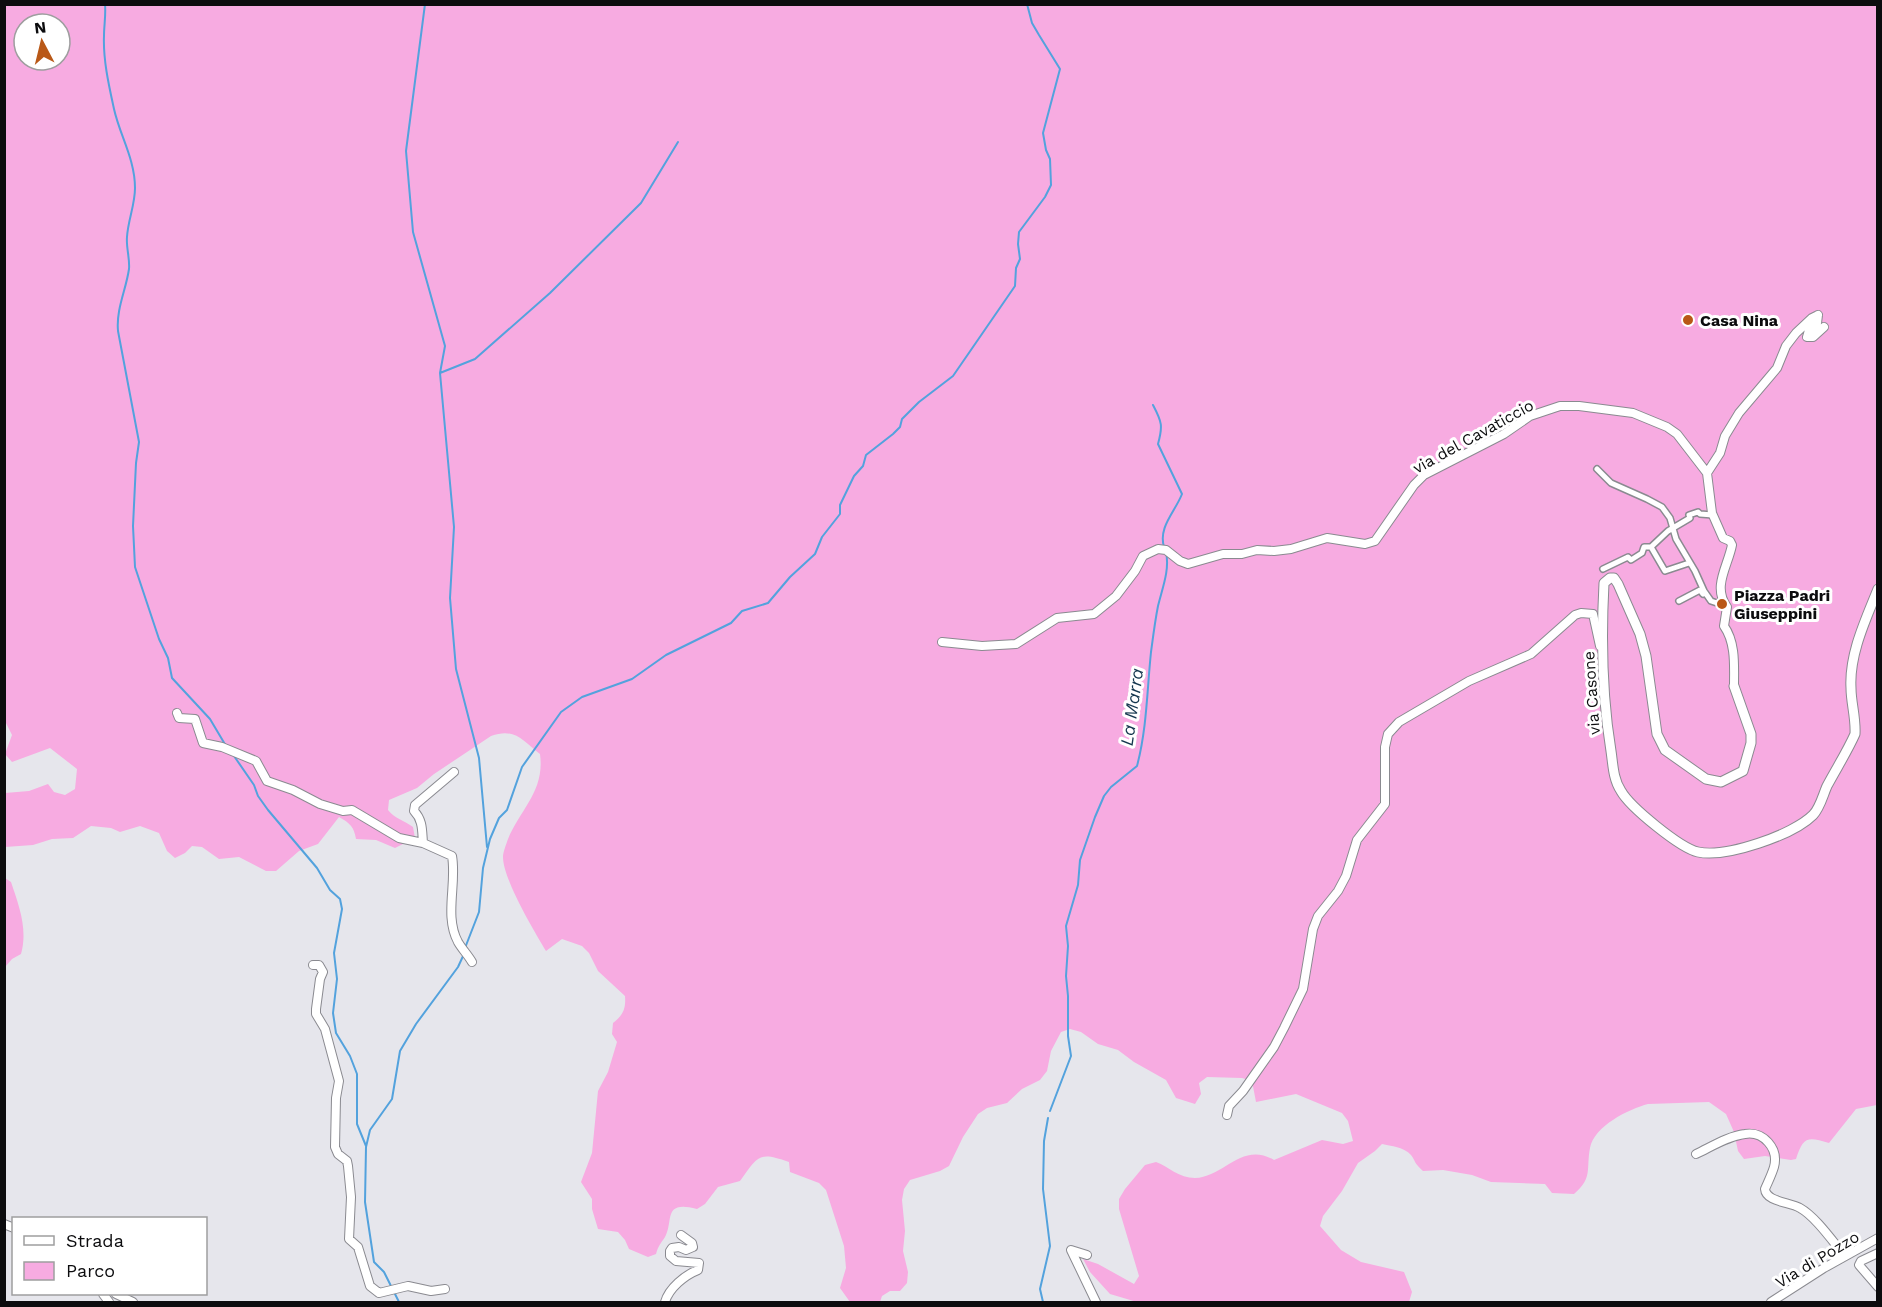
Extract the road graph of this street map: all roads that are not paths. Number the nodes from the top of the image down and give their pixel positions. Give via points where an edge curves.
1 (1824, 327) dead end
2 (1597, 469) dead end
3 (1707, 473) junction
4 (1713, 515) junction
5 (1673, 528) junction
6 (1651, 547) junction
7 (1689, 563) junction
8 (1603, 569) dead end
9 (1878, 589) edge
10 (1706, 594) junction
11 (1679, 602) dead end
12 (1727, 606) junction
13 (942, 642) dead end
14 (1604, 661) junction
15 (1734, 687) joint
16 (177, 713) dead end
17 (454, 772) dead end
18 (423, 843) junction
19 (468, 955) dead end
20 (313, 965) dead end
21 (1227, 1115) dead end
22 (1696, 1154) dead end
23 (681, 1235) dead end
24 (1878, 1238) edge
25 (1878, 1253) edge
26 (1087, 1255) dead end
27 (1845, 1256) junction
28 (1878, 1287) edge
29 (445, 1289) dead end
30 (665, 1302) edge
31 (1096, 1302) edge
32 (1771, 1302) edge

1 - 3 street via 1813,337 1807,337 1818,315 1796,333 1777,368 1739,413
2 - 5 street via 1611,483 1662,507
3 - 4 street
3 - 13 street, via del Cavaticcio via 1667,427 1633,413 1560,406 1530,416 1504,434 1424,475 1375,541 1365,544 1327,538 1291,549 1223,554 1188,564 1158,549 1143,556 1116,596 1094,614 1057,618 1016,644
4 - 5 street via 1694,513
4 - 12 street, via Casone via 1723,538 1732,545 1721,582 1721,598
5 - 6 street
5 - 7 street
6 - 7 street via 1665,571
6 - 8 street via 1644,547 1631,560 1628,557
7 - 10 street
9 - 14 street, via Casone via 1854,658 1850,686 1855,734 1814,814 1771,839 1737,849 1688,849 1621,791 1610,743
10 - 11 street via 1700,590
10 - 12 street via 1711,601
12 - 15 street, via Casone via 1724,626 1733,646
14 - 15 street, via Casone via 1604,583 1614,578 1640,634 1657,734 1665,750 1706,778 1721,782 1743,771 1751,743
14 - 21 street via 1593,614 1575,615 1531,654 1468,681 1399,722 1388,734 1385,804 1357,840 1346,876 1318,916 1303,989 1284,1028 1243,1091 1228,1106
16 - 18 street via 179,718 195,719 201,740 207,746 222,747 256,761 267,781 320,804 352,810 399,838
17 - 18 street via 415,805
18 - 19 street via 452,856 452,920 459,943
20 - 29 street via 319,965 323,972 316,1014 325,1029 339,1081 334,1139 338,1154 348,1166 349,1239 358,1247 370,1286 379,1293 414,1286
22 - 27 street via 1743,1134 1761,1135 1773,1150 1775,1161 1765,1194 1802,1209
23 - 30 street via 693,1247 672,1248 670,1256 676,1261 699,1263 698,1270 684,1277
24 - 27 street, Via di Pozzo
25 - 28 street via 1859,1265
26 - 31 street via 1071,1250
27 - 32 street, Via di Pozzo

